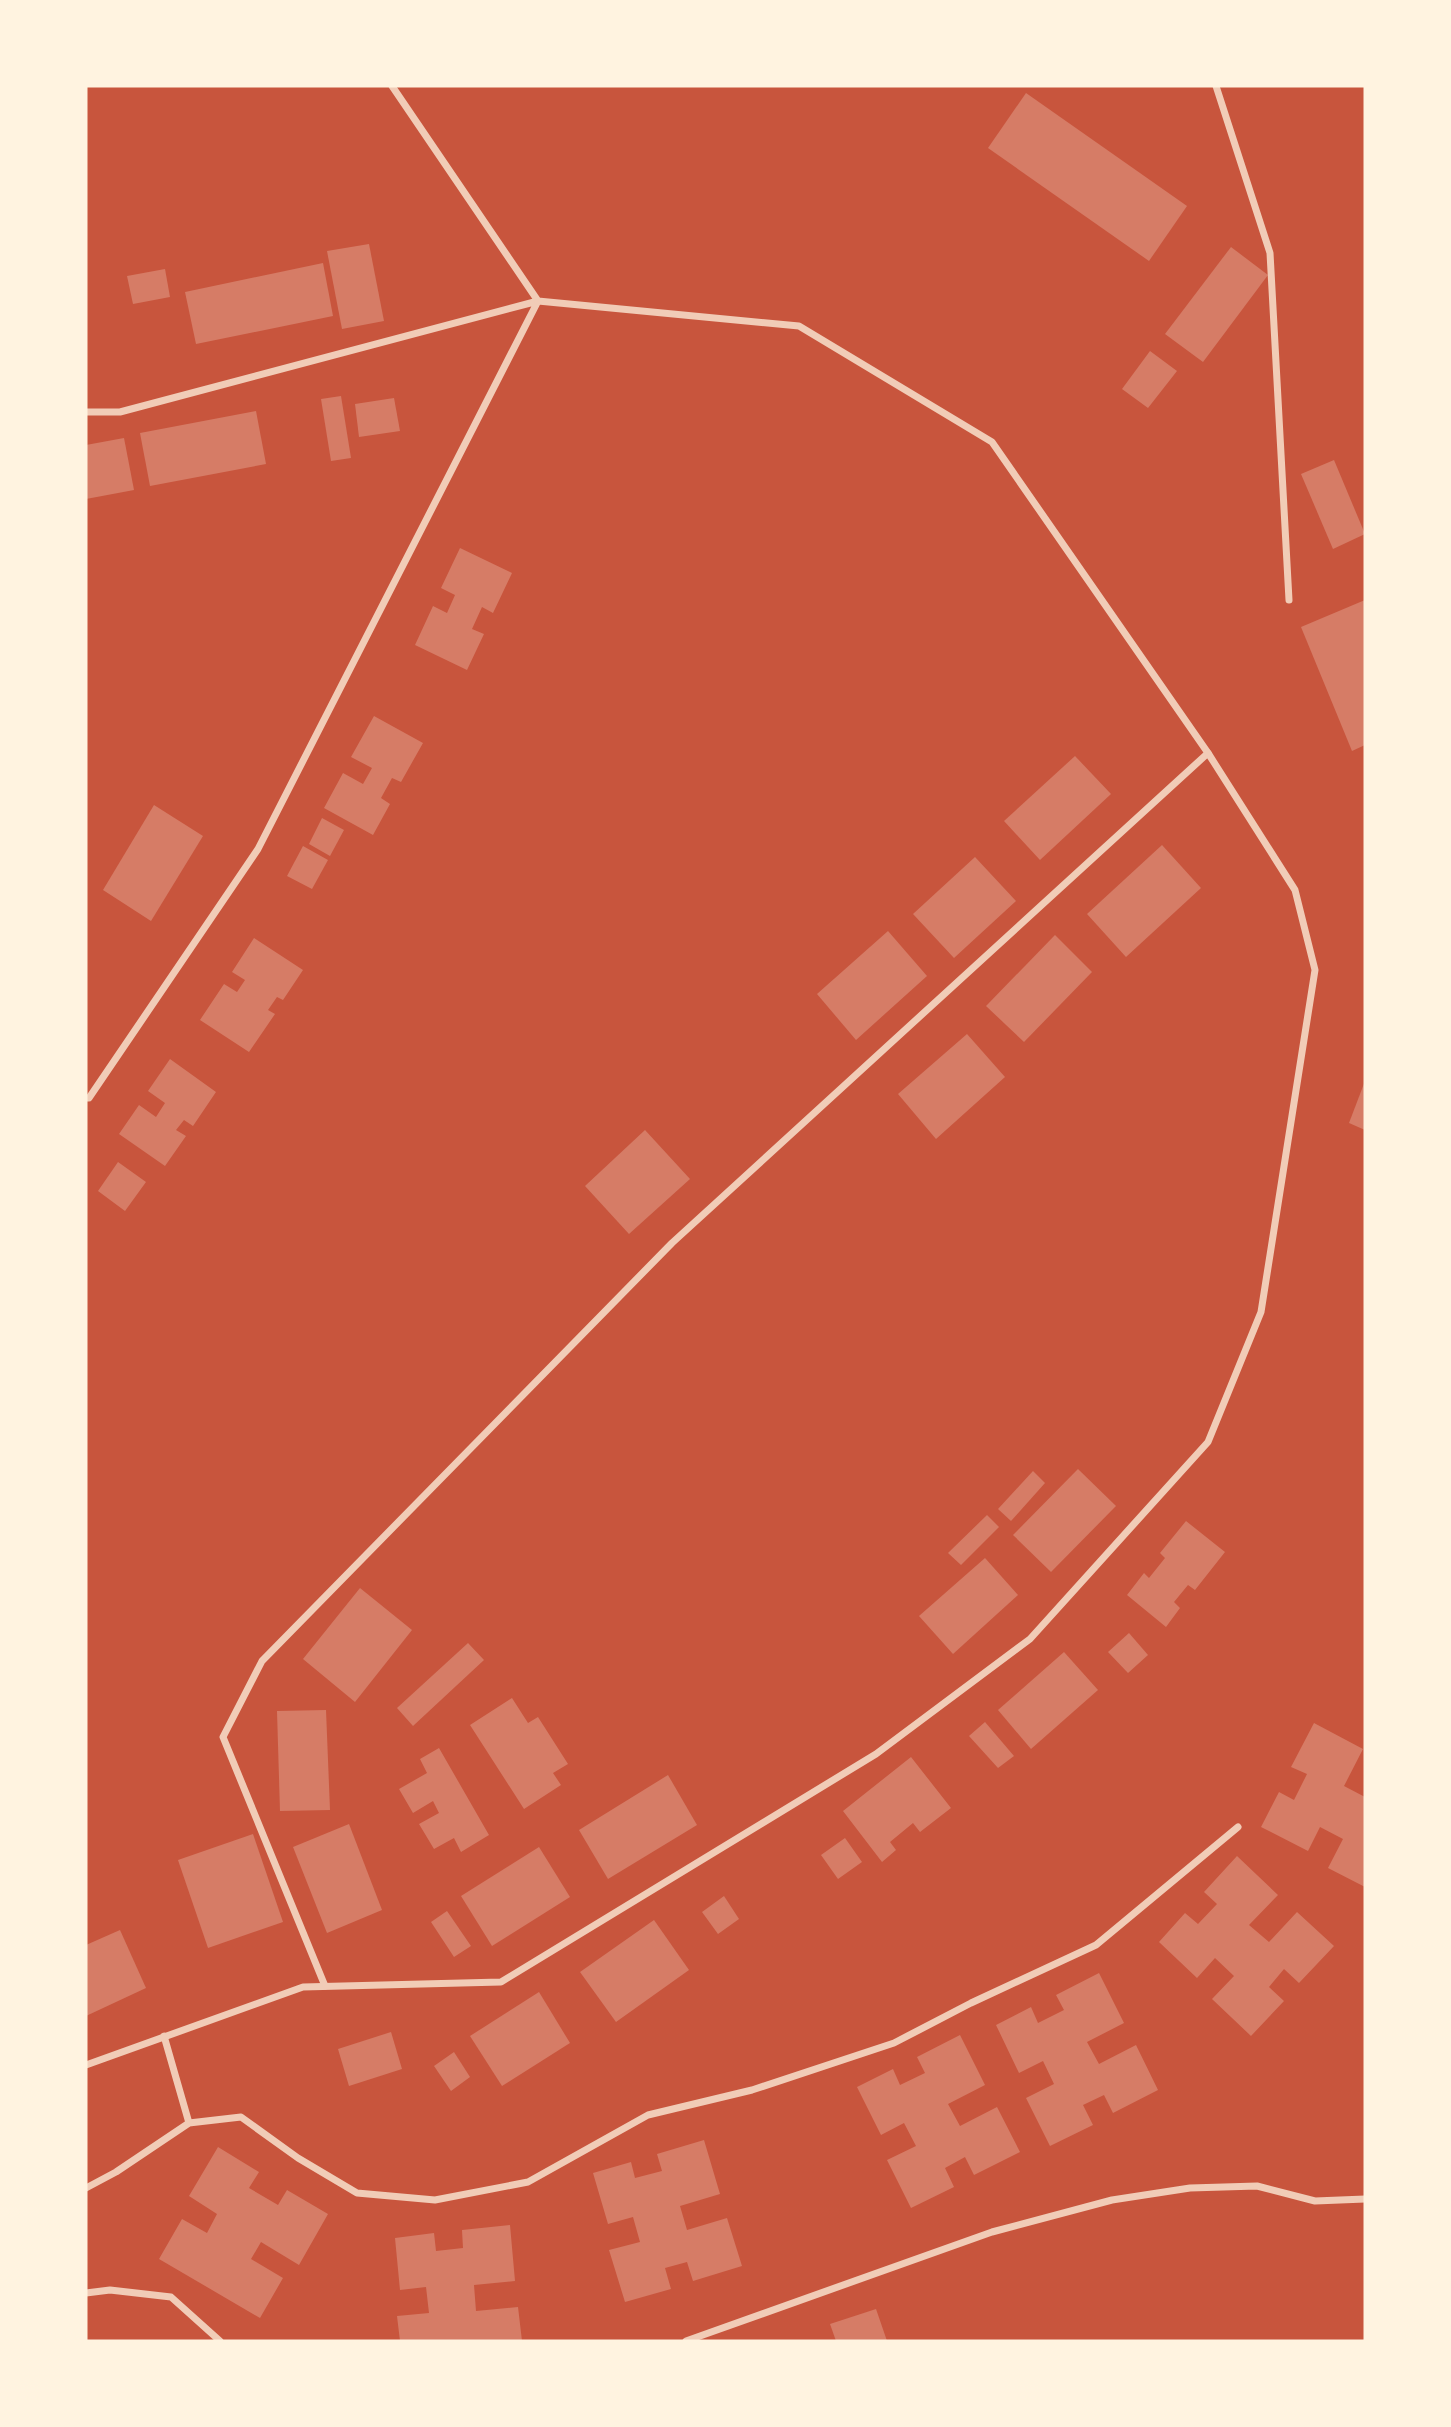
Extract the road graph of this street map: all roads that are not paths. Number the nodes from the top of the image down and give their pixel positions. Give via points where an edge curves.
1 (392, 86) edge
2 (1216, 86) edge
3 (538, 301) junction
4 (86, 412) edge
5 (1289, 600) dead end
6 (1208, 753) junction
7 (86, 1098) edge
8 (1238, 1827) dead end
9 (325, 1986) junction
10 (164, 2036) junction
11 (86, 2065) edge
12 (189, 2123) junction
13 (86, 2188) edge
14 (1365, 2199) edge
15 (86, 2293) edge
16 (220, 2341) edge
17 (686, 2341) edge

1 - 3 street
2 - 5 street via 1270,253
3 - 4 street via 120,412
3 - 6 street via 799,326 992,442
3 - 7 street via 258,849
6 - 9 street via 672,1243 262,1661 223,1737
6 - 9 street via 1295,890 1315,970 1261,1312 1208,1442 1030,1639 876,1754 501,1982
8 - 12 street via 1096,1945 894,2043 752,2090 648,2115 528,2182 435,2200 357,2193 241,2116
9 - 10 street via 303,1987
10 - 11 street
10 - 12 street
12 - 13 street
14 - 17 street via 1315,2201 1257,2186 1190,2188 1112,2200 992,2232
15 - 16 street via 110,2290 171,2297

